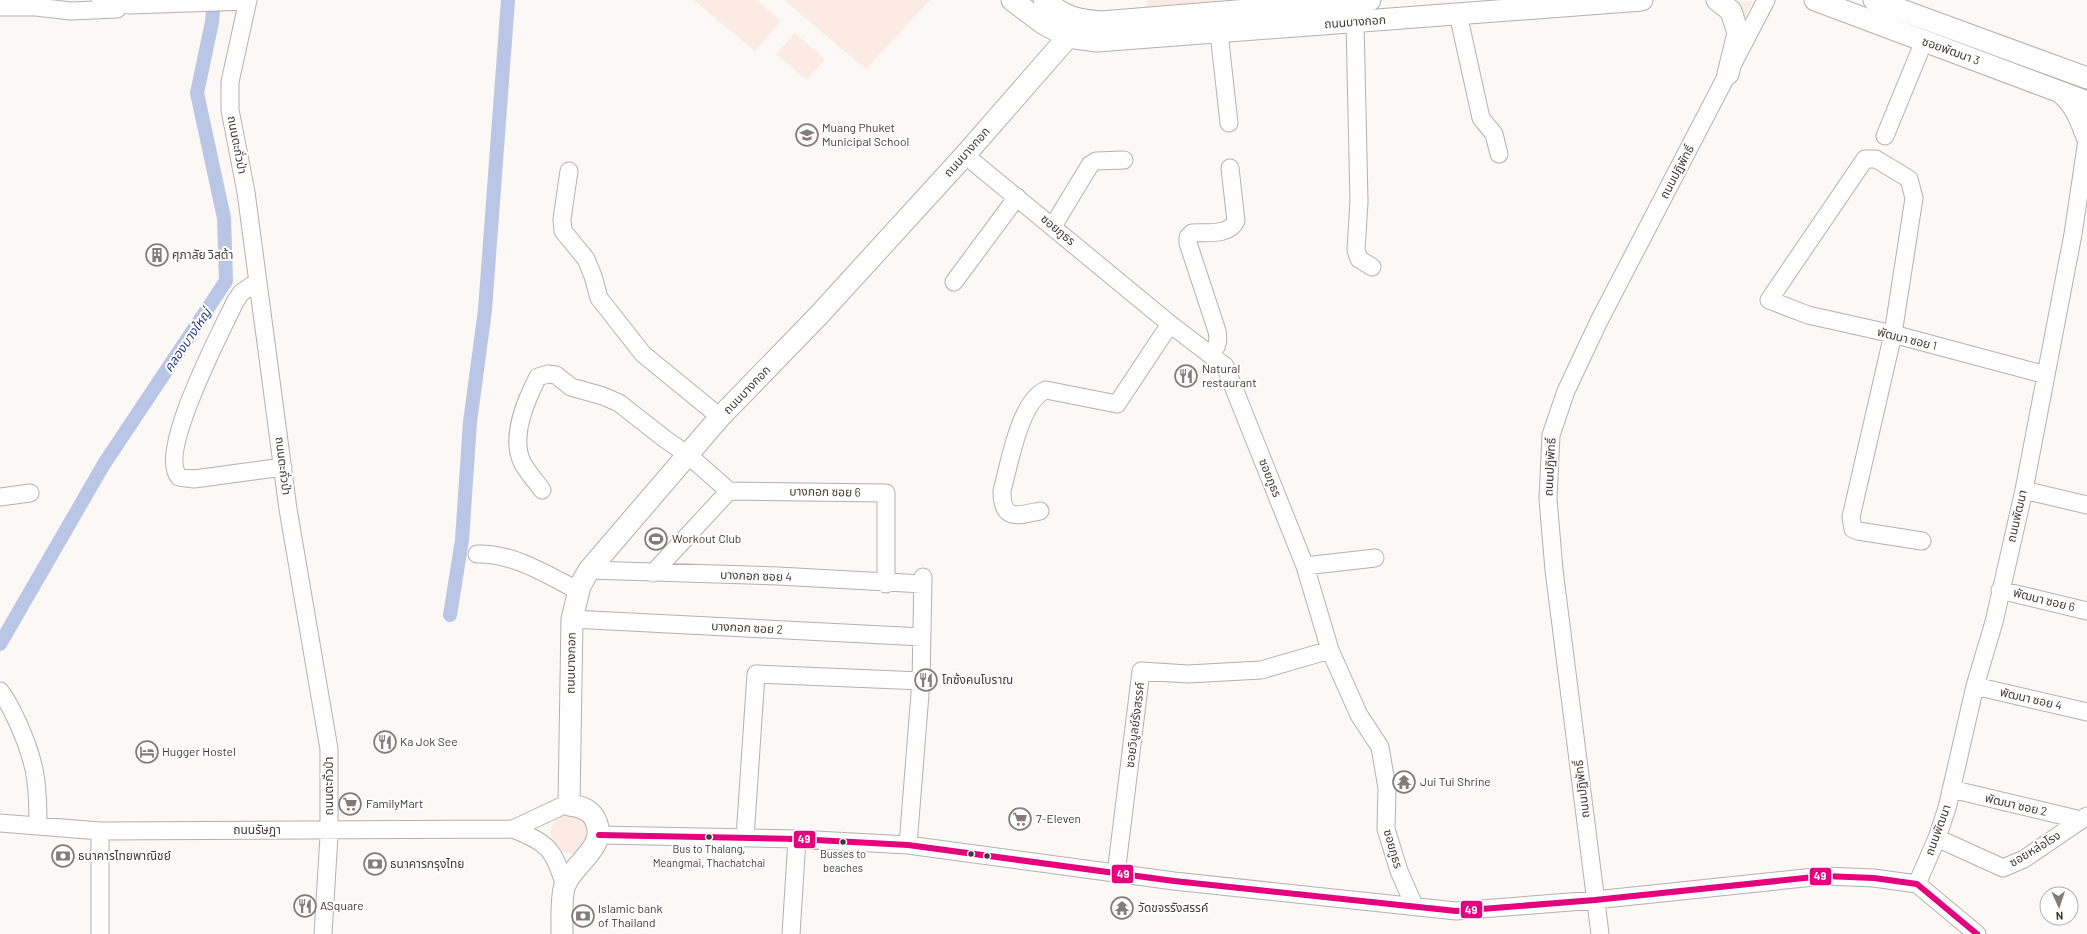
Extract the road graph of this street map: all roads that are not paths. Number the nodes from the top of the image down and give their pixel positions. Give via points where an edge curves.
1 (100, 0) edge
2 (1012, 0) edge
3 (1044, 0) edge
4 (1370, 0) edge
5 (1642, 0) edge
6 (1717, 0) edge
7 (1766, 0) edge
8 (1815, 0) edge
9 (1874, 0) edge
10 (198, 1) edge
11 (248, 1) edge
12 (129, 5) junction
13 (0, 7) edge
14 (1458, 14) junction
15 (1355, 22) junction
16 (1072, 28) junction
17 (1219, 33) junction
18 (1924, 41) junction
19 (2087, 64) edge
20 (2064, 70) junction
21 (1728, 74) junction
22 (2087, 78) edge
23 (2058, 91) junction
24 (2087, 102) edge
25 (1229, 123) dead end
26 (1885, 136) dead end
27 (2087, 137) edge
28 (2087, 140) edge
29 (1499, 154) dead end
30 (965, 155) junction
31 (1124, 160) dead end
32 (1230, 168) dead end
33 (569, 171) dead end
34 (1017, 197) junction
35 (1053, 226) junction
36 (1372, 267) dead end
37 (258, 281) junction
38 (954, 282) dead end
39 (1170, 324) junction
40 (1892, 334) junction
41 (1211, 355) junction
42 (2046, 375) junction
43 (720, 417) junction
44 (688, 455) junction
45 (283, 467) junction
46 (542, 490) dead end
47 (2024, 490) junction
48 (729, 491) junction
49 (30, 493) dead end
50 (0, 497) edge
51 (2087, 505) edge
52 (1040, 511) dead end
53 (1922, 541) dead end
54 (477, 554) dead end
55 (1375, 558) dead end
56 (1305, 566) junction
57 (589, 570) junction
58 (653, 573) junction
59 (886, 584) junction
60 (2000, 590) junction
61 (579, 592) junction
62 (2087, 611) edge
63 (572, 619) junction
64 (922, 637) junction
65 (1330, 650) junction
66 (921, 681) junction
67 (1975, 686) junction
68 (0, 691) edge
69 (2087, 712) edge
70 (1951, 789) junction
71 (569, 805) junction
72 (2084, 818) edge
73 (0, 823) edge
74 (38, 826) junction
75 (513, 829) junction
76 (329, 830) junction
77 (100, 831) junction
78 (599, 835) junction
79 (745, 838) junction
80 (1937, 838) junction
81 (796, 839) junction
82 (908, 845) junction
83 (1116, 874) junction
84 (1917, 884) junction
85 (565, 886) junction
86 (1595, 900) junction
87 (1414, 905) junction
88 (100, 934) edge
89 (323, 934) edge
90 (562, 934) edge
91 (791, 934) edge
92 (1600, 934) edge
93 (1977, 934) edge

1 - 12 street
2 - 16 main road via 1044,24
3 - 16 main road
4 - 16 main road, ถนนบางกอก via 1101,22
5 - 14 main road, ถนนบางกอก
6 - 21 main road via 1731,11 1738,33
7 - 21 street, ถนนปฏิพัทธิ์
8 - 18 main road, ซอยพัฒนา 3
9 - 20 main road, ซอยพัฒนา 3
10 - 11 street
10 - 12 street
11 - 37 street, ถนนตะกั่วป่า via 230,82 230,110 246,192
12 - 13 street via 118,9 71,11 36,7
14 - 15 main road, ถนนบางกอก
14 - 29 street via 1481,118 1494,134
15 - 17 main road, ถนนบางกอก
15 - 36 street via 1359,202 1356,250 1359,259
16 - 17 main road, ถนนบางกอก via 1097,41
16 - 30 main road, ถนนบางกอก
17 - 25 street
18 - 23 main road, ซอยพัฒนา 3
18 - 26 street
19 - 20 main road via 2080,69
20 - 22 main road, ซอยพัฒนา 3
21 - 86 street, ถนนปฏิพัทธิ์ via 1599,321 1566,391 1551,435 1548,498 1554,570
23 - 24 main road, ซอยพัฒนา 3
23 - 27 main road via 2070,100
28 - 42 street, ถนนพัฒนา via 2073,234
30 - 34 street, ซอยภูธร
30 - 43 main road, ถนนบางกอก via 819,315
31 - 35 street via 1096,161 1090,165
32 - 41 street via 1236,221 1233,227 1227,231 1192,232 1188,238 1219,339
33 - 43 street via 562,219 563,231 586,259 598,298 643,354
34 - 35 street, ซอยภูธร
34 - 38 street
35 - 39 street, ซอยภูธร
37 - 45 street, ถนนตะกั่วป่า
37 - 45 street via 241,293 235,302 189,401 173,466 178,477 194,480
39 - 41 street, ซอยภูธร
39 - 52 street via 1117,404 1046,390 1036,396 1024,414 1002,490 1002,499 1004,509 1008,513 1018,516
40 - 40 street, พัฒนา ซอย 1 via 1808,315 1769,300 1865,159 1876,159 1909,179 1914,198
40 - 42 street, พัฒนา ซอย 1
40 - 53 street via 1851,525 1858,531
41 - 56 street, ซอยภูธร via 1224,366
42 - 47 street, ถนนพัฒนา
43 - 44 main road, ถนนบางกอก
44 - 46 street via 619,403 571,387 556,375 548,374 538,377 532,388 516,443 522,462
44 - 48 street
44 - 57 main road, ถนนบางกอก
45 - 76 street, ถนนตะกั่วป่า via 329,749
47 - 51 street
47 - 60 street, ถนนพัฒนา
48 - 58 street
48 - 59 street, บางกอก ซอย 6 via 886,493
49 - 50 street
54 - 61 street via 495,554 522,562
55 - 56 street
56 - 65 street, ซอยภูธร
57 - 58 street, บางกอก ซอย 4
57 - 61 main road, ถนนบางกอก
58 - 59 street, บางกอก ซอย 4 via 778,576
59 - 64 street, บางกอก ซอย 4 via 923,581
60 - 62 street, พัฒนา ซอย 6
60 - 67 street, ถนนพัฒนา via 1994,622
61 - 63 main road, ถนนบางกอก
63 - 64 street, บางกอก ซอย 2
63 - 71 main road, ถนนบางกอก
64 - 66 street
65 - 83 street, ซอยวิบูลย์รังสรรค์ via 1261,670 1188,674 1141,671
65 - 87 street, ซอยภูธร via 1359,715 1380,746 1387,788 1386,829 1399,871
66 - 79 street via 756,674
66 - 82 street
67 - 69 street, พัฒนา ซอย 4
67 - 70 street, ถนนพัฒนา
68 - 74 street via 12,710 32,756 38,788
70 - 72 street, พัฒนา ซอย 2
70 - 80 street, ถนนพัฒนา
71 - 75 street
71 - 78 main road via 579,806 590,813 598,825
72 - 80 street, ซอยหล่อโรง via 2024,859 2003,868
73 - 74 street, ถนนรัษฎา
74 - 77 street, ถนนรัษฎา
75 - 76 street, ถนนรัษฎา
75 - 85 street via 543,842 558,864
76 - 77 street, ถนนรัษฎา
76 - 89 street, ถนนตะกั่วป่า
77 - 88 street
78 - 79 street
78 - 85 main road via 596,845 578,864
79 - 81 street
80 - 84 street, ถนนพัฒนา
81 - 82 street
81 - 91 street
82 - 83 street
83 - 87 street via 1363,902
84 - 86 street via 1874,878 1824,876
84 - 93 street
85 - 90 main road
86 - 87 street via 1456,911
86 - 92 street, ถนนปฏิพัทธิ์

